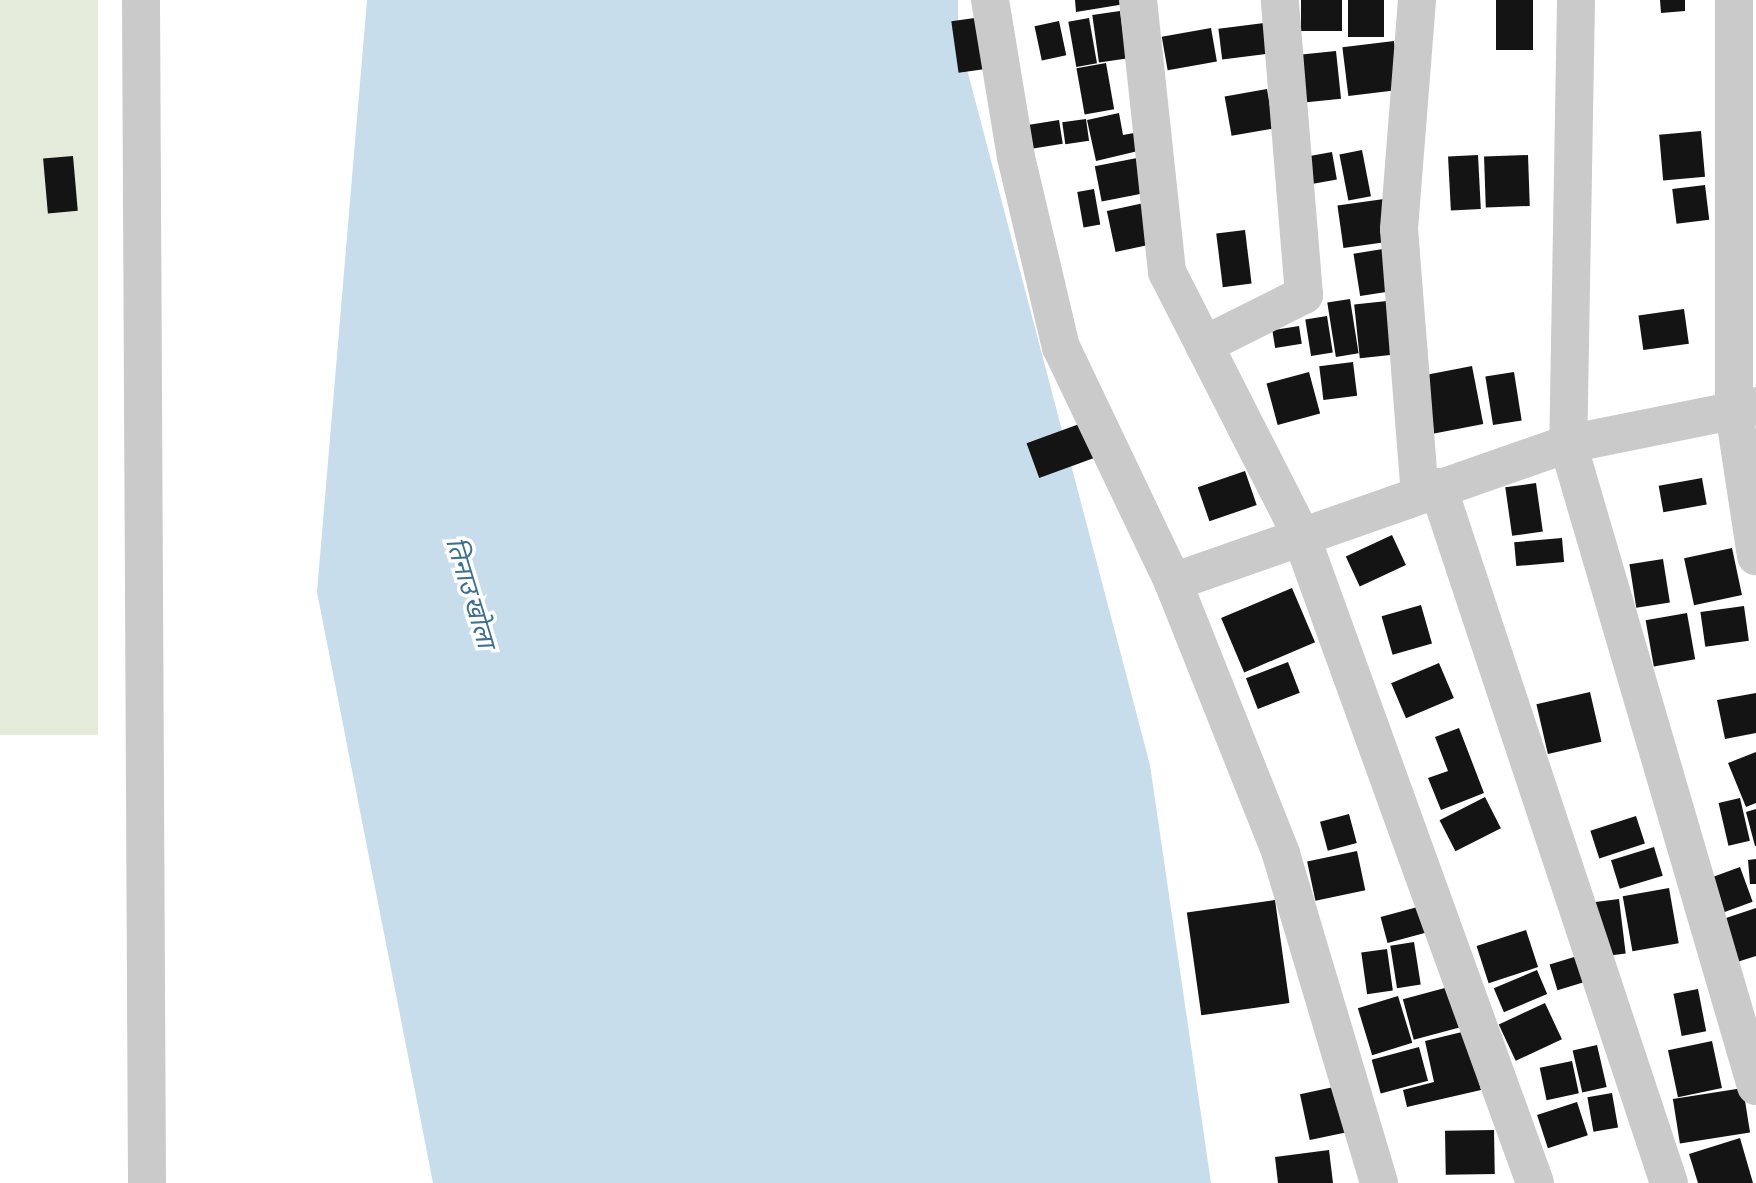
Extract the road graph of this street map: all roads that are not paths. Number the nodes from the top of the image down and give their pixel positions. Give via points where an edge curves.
1 (141, 0) edge
2 (990, 0) edge
3 (1138, 0) edge
4 (1280, 0) edge
5 (1417, 0) edge
6 (1576, 0) edge
7 (1734, 0) edge
8 (1204, 345) junction
9 (1745, 409) edge
10 (1568, 444) junction
11 (1429, 490) junction
12 (1300, 533) junction
13 (1756, 556) edge
14 (1173, 582) junction
15 (1756, 1086) edge
16 (147, 1183) edge
17 (1379, 1183) edge
18 (1535, 1183) edge
19 (1669, 1183) edge

1 - 16 street
2 - 14 street via 1016,157 1061,347
3 - 8 street via 1167,272
4 - 8 street via 1304,295
5 - 11 street via 1399,229
6 - 10 street
7 - 9 street
8 - 12 street
9 - 10 street
9 - 13 street
10 - 11 street
10 - 15 street
11 - 12 street
11 - 19 street
12 - 14 street
12 - 18 street
14 - 17 street via 1281,854

